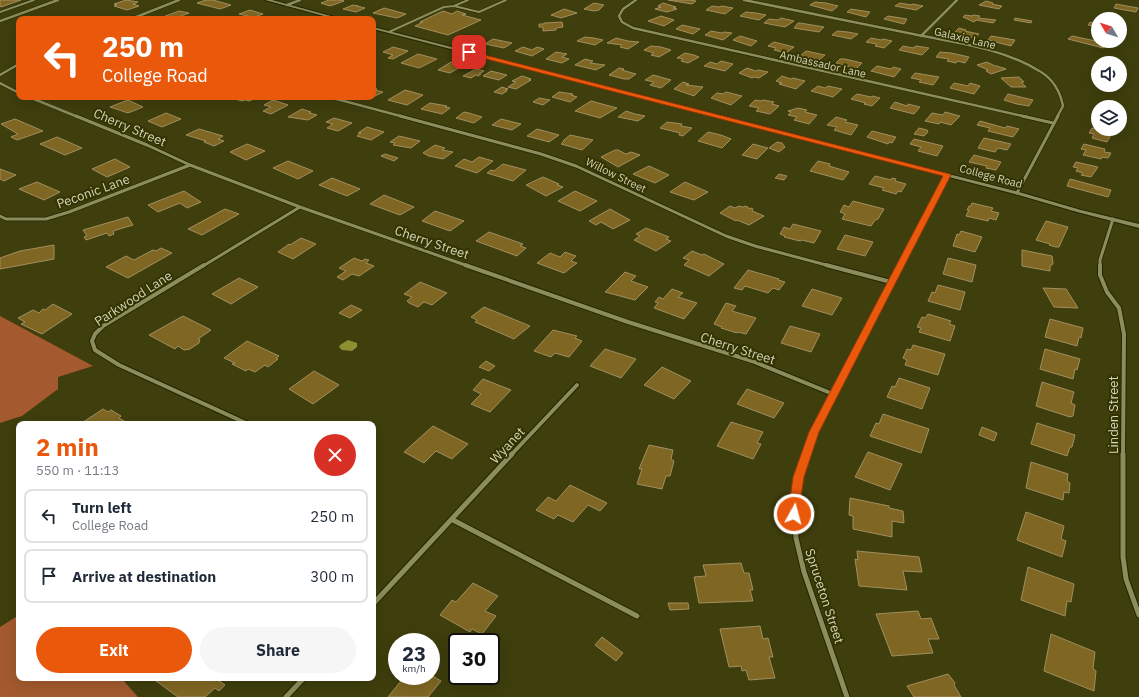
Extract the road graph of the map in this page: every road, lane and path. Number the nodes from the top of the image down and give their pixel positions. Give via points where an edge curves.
1 (34, 0) edge
2 (58, 0) edge
3 (178, 0) edge
4 (267, 0) edge
5 (300, 0) edge
6 (468, 0) edge
7 (506, 0) edge
8 (636, 0) edge
9 (744, 0) edge
10 (957, 0) edge
11 (287, 5) junction
12 (454, 6) junction
13 (0, 12) edge
14 (138, 16) edge
15 (329, 16) edge
16 (0, 21) edge
17 (376, 29) edge
18 (389, 32) junction
19 (921, 36) junction
20 (16, 66) edge
21 (0, 75) edge
22 (0, 83) edge
23 (16, 91) edge
24 (36, 100) edge
25 (340, 100) edge
26 (1053, 123) junction
27 (190, 165) junction
28 (947, 175) junction
29 (1017, 193) junction
30 (300, 207) junction
31 (0, 216) edge
32 (1113, 219) junction
33 (1139, 226) edge
34 (891, 282) junction
35 (577, 385) dead end
36 (833, 394) junction
37 (241, 421) edge
38 (453, 520) junction
39 (376, 601) edge
40 (1139, 615) edge
41 (637, 616) dead end
42 (301, 681) edge
43 (286, 697) edge
44 (847, 697) edge

1 - 13 lane
2 - 16 street
3 - 14 street
4 - 11 street
5 - 11 street
6 - 12 lane
7 - 12 lane via 479,12
8 - 26 street, Ambassador Lane via 623,9 619,16 622,22 633,28
9 - 19 street, Galaxie Lane
10 - 19 street
11 - 15 street
12 - 18 lane via 444,7
17 - 18 street, College Road
18 - 28 street, College Road
19 - 26 street, Galaxie Lane via 1000,54 1039,71 1056,84 1062,96 1063,106
20 - 21 street
22 - 23 street
24 - 27 street, Cherry Street via 148,145
25 - 34 street, Willow Street via 541,154 576,166 726,236
26 - 29 street, Galaxie Lane
27 - 30 street, Cherry Street
27 - 31 street, Peconic Lane via 46,219 26,220
28 - 29 street, College Road
28 - 34 street, Spruceton Street
29 - 32 street, College Road
30 - 36 street, Cherry Street via 628,322 752,361
30 - 37 street, Parkwood Lane via 103,326 92,341 95,350 119,365
32 - 33 street, College Road
32 - 40 street, Linden Street via 1100,260 1100,275 1107,292 1119,308 1124,334 1123,557 1126,579
34 - 36 street, Spruceton Street
35 - 38 street, Wyanet
36 - 44 street, Spruceton Street via 814,432 799,477 794,514 796,538 804,572
38 - 39 street, Wyanet
38 - 41 street
42 - 43 street

